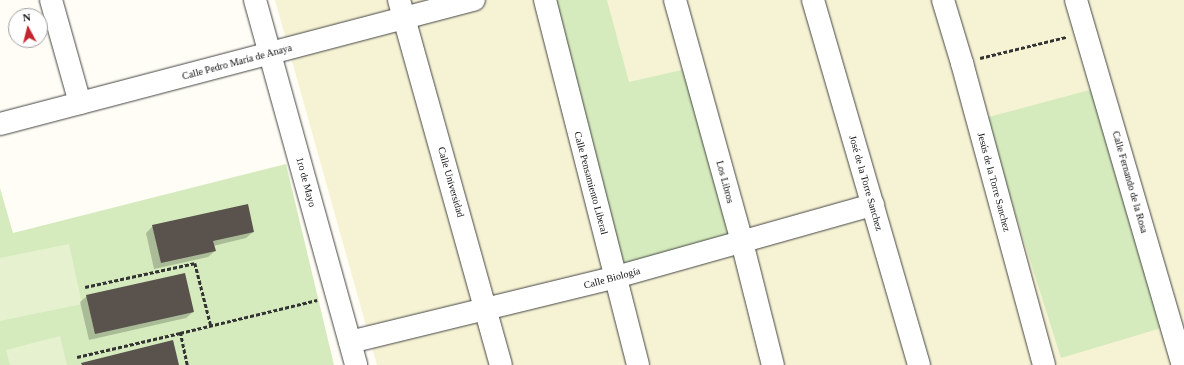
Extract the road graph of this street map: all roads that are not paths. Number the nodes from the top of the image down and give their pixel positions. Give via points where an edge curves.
1 (51, 0) edge
2 (255, 0) edge
3 (474, 0) edge
4 (545, 0) edge
5 (675, 0) edge
6 (813, 0) edge
7 (943, 0) edge
8 (1076, 0) edge
9 (402, 9) edge
10 (270, 53) junction
11 (80, 103) junction
12 (0, 124) edge
13 (873, 205) junction
14 (742, 242) junction
15 (616, 277) junction
16 (487, 310) junction
17 (350, 342) junction
18 (356, 365) edge
19 (501, 365) edge
20 (638, 365) edge
21 (773, 365) edge
22 (919, 365) edge
23 (1044, 365) edge
24 (1183, 365) edge

1 - 11 street
2 - 10 street, 1ro de Mayo
3 - 9 street, Calle Pedro María de Anaya
4 - 15 street, Calle Pensamiento Liberal
5 - 14 street, Los Libros
6 - 13 street, José de la Torre Sanchez
7 - 23 street, Jesús de la Torre Sanchez
8 - 24 street, Calle Fernando de la Rosa
9 - 10 street, Calle Pedro María de Anaya
9 - 16 street, Calle Universidad
10 - 11 street, Calle Pedro María de Anaya
10 - 17 street, 1ro de Mayo
11 - 12 street, Calle Pedro María de Anaya
13 - 14 street, Calle Biología
13 - 22 street, José de la Torre Sanchez
14 - 15 street, Calle Biología
14 - 21 street, Los Libros
15 - 16 street, Calle Biología
15 - 20 street, Calle Pensamiento Liberal
16 - 17 street, Calle Biología
16 - 19 street, Calle Universidad
17 - 18 street, 1ro de Mayo

